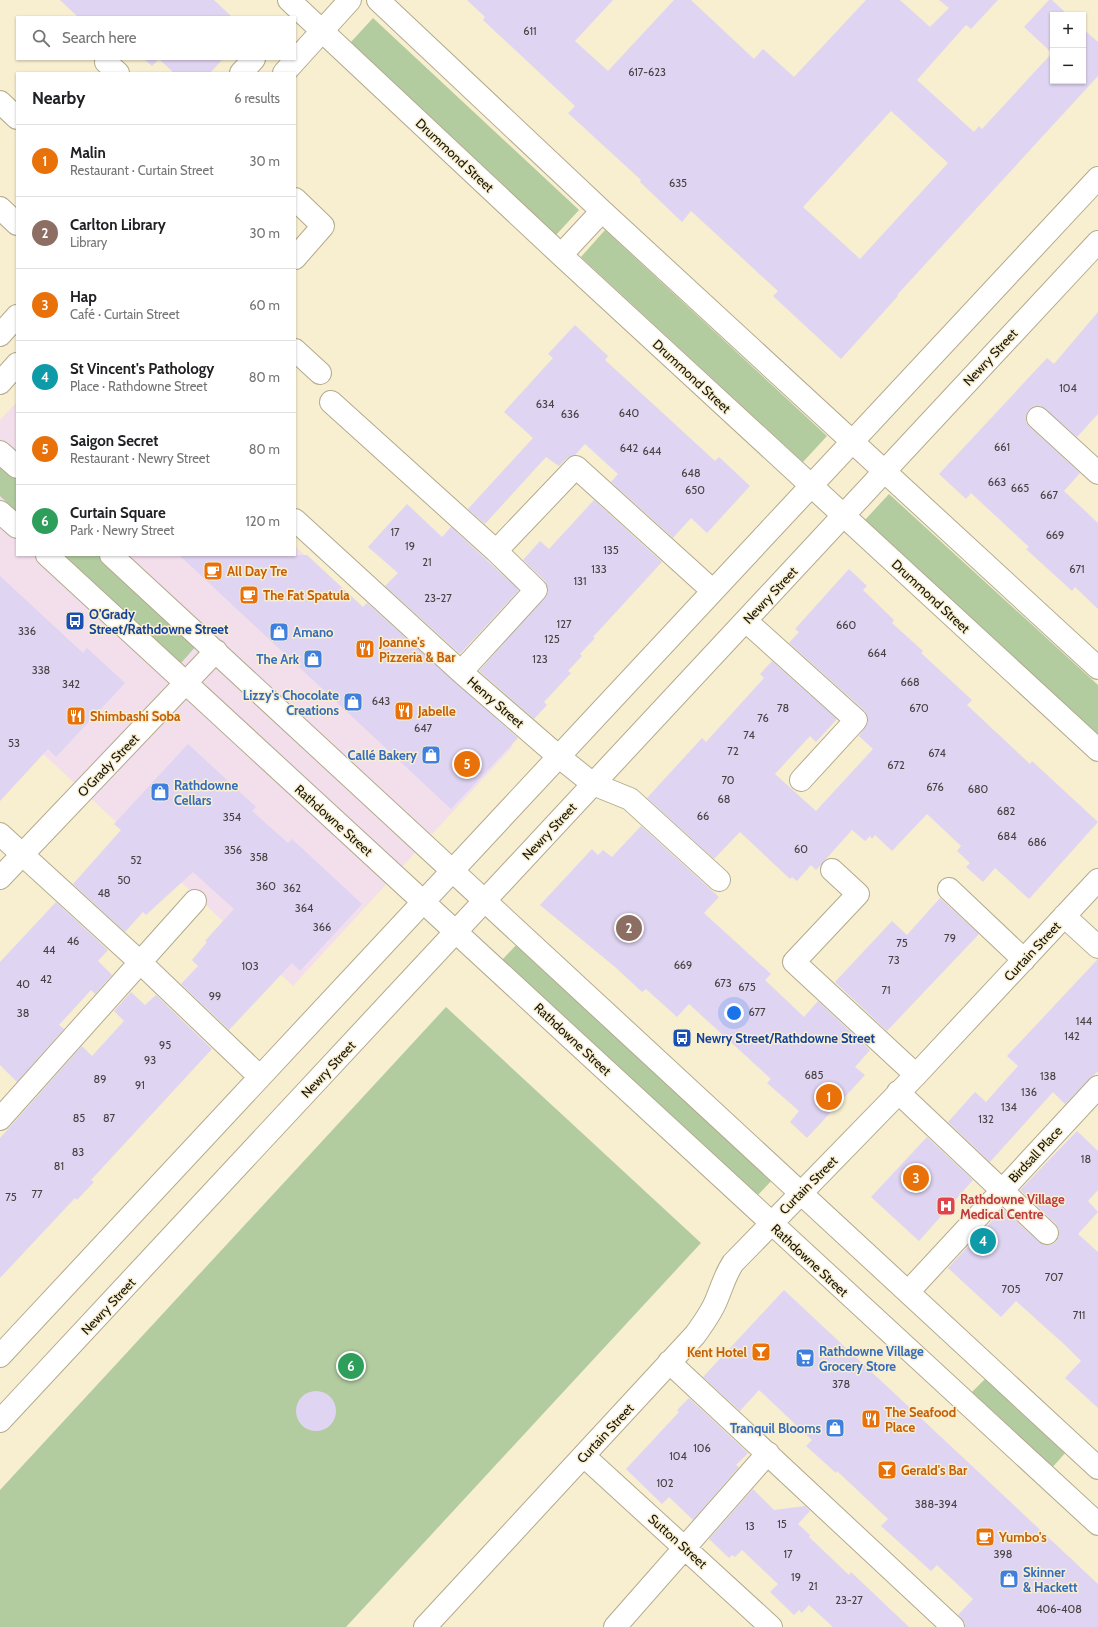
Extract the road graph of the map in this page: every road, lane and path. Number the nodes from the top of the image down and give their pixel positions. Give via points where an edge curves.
1 (350, 0) edge
2 (378, 0) edge
3 (300, 7) edge
4 (323, 31) junction
5 (253, 60) edge
6 (242, 72) edge
7 (285, 72) edge
8 (0, 102) edge
9 (16, 117) edge
10 (1098, 178) edge
11 (296, 200) edge
12 (0, 208) edge
13 (602, 211) junction
14 (16, 223) edge
15 (1098, 242) edge
16 (561, 255) junction
17 (296, 257) edge
18 (16, 317) edge
19 (0, 334) edge
20 (296, 351) edge
21 (16, 365) edge
22 (320, 373) dead end
23 (0, 383) edge
24 (331, 402) dead end
25 (1038, 418) dead end
26 (852, 441) junction
27 (0, 452) edge
28 (16, 466) edge
29 (885, 470) junction
30 (1098, 473) edge
31 (811, 485) junction
32 (0, 512) edge
33 (843, 515) junction
34 (296, 521) edge
35 (16, 526) edge
36 (496, 551) junction
37 (48, 556) edge
38 (112, 556) edge
39 (713, 591) junction
40 (746, 621) junction
41 (216, 651) junction
42 (1098, 668) edge
43 (461, 672) junction
44 (186, 684) junction
45 (1098, 750) edge
46 (558, 756) junction
47 (802, 780) dead end
48 (592, 784) junction
49 (0, 834) edge
50 (22, 854) junction
51 (454, 870) junction
52 (832, 870) dead end
53 (0, 878) edge
54 (719, 880) dead end
55 (1098, 880) edge
56 (949, 889) dead end
57 (486, 900) junction
58 (195, 901) dead end
59 (423, 901) junction
60 (1064, 916) junction
61 (456, 931) junction
62 (1098, 947) edge
63 (1024, 960) junction
64 (141, 963) junction
65 (916, 1075) junction
66 (260, 1077) junction
67 (898, 1092) junction
68 (1094, 1098) edge
69 (0, 1119) edge
70 (1001, 1190) junction
71 (802, 1194) junction
72 (770, 1223) junction
73 (1048, 1233) dead end
74 (908, 1292) junction
75 (0, 1356) edge
76 (669, 1362) junction
77 (0, 1421) edge
78 (768, 1453) junction
79 (584, 1456) junction
80 (1098, 1468) edge
81 (1098, 1524) edge
82 (686, 1548) junction
83 (425, 1627) edge
84 (615, 1627) edge
85 (771, 1627) edge
86 (953, 1627) edge

1 - 4 street
2 - 13 street
3 - 4 street, Drummond Street
4 - 7 street
4 - 16 street, Drummond Street
5 - 6 street
8 - 9 street
10 - 26 street
11 - 17 street via 323,226
12 - 14 street
13 - 16 street
13 - 26 street
15 - 29 street, Newry Street
16 - 31 street, Drummond Street
18 - 19 street
20 - 22 street
21 - 23 street
24 - 36 street
25 - 30 street
26 - 29 street
26 - 31 street
27 - 28 street
29 - 33 street, Newry Street
29 - 42 street
31 - 33 street, Drummond Street
31 - 39 street
32 - 35 street
33 - 40 street, Newry Street
33 - 45 street, Drummond Street
34 - 43 street, Henry Street
36 - 39 street via 576,467
36 - 43 street via 536,590
37 - 44 street, Rathdowne Street
38 - 41 street
39 - 46 street
40 - 47 street via 856,720
40 - 48 street, Newry Street
41 - 44 street, O'Grady Street
41 - 51 street
43 - 46 street, Henry Street
44 - 50 street, O'Grady Street
44 - 59 street, Rathdowne Street
46 - 48 street, Henry Street
46 - 51 street
48 - 54 street, Henry Street via 630,799
48 - 57 street, Newry Street
49 - 50 street
50 - 53 street, O'Grady Street
50 - 64 street
51 - 57 street
51 - 59 street
52 - 65 street via 858,894 794,962
55 - 60 street, Curtain Street
56 - 63 street
57 - 61 street, Newry Street
57 - 71 street
58 - 64 street
59 - 61 street, Rathdowne Street
59 - 66 street
60 - 62 street
60 - 63 street, Curtain Street
61 - 72 street, Rathdowne Street
61 - 77 street, Newry Street
63 - 65 street, Curtain Street
64 - 66 street
64 - 69 street
65 - 67 street, Curtain Street
66 - 75 street
67 - 70 street
67 - 71 street, Curtain Street
68 - 70 street, Birdsall Place
70 - 73 street
70 - 74 street, Birdsall Place
71 - 72 street, Curtain Street
71 - 74 street
72 - 76 street, Curtain Street via 733,1263 724,1276 716,1301 706,1319 695,1336
72 - 81 street, Rathdowne Street
74 - 80 street
76 - 78 street
76 - 79 street, Curtain Street
78 - 82 street
78 - 86 street
79 - 82 street, Sutton Street
79 - 83 street, Curtain Street
82 - 84 street
82 - 85 street, Sutton Street

